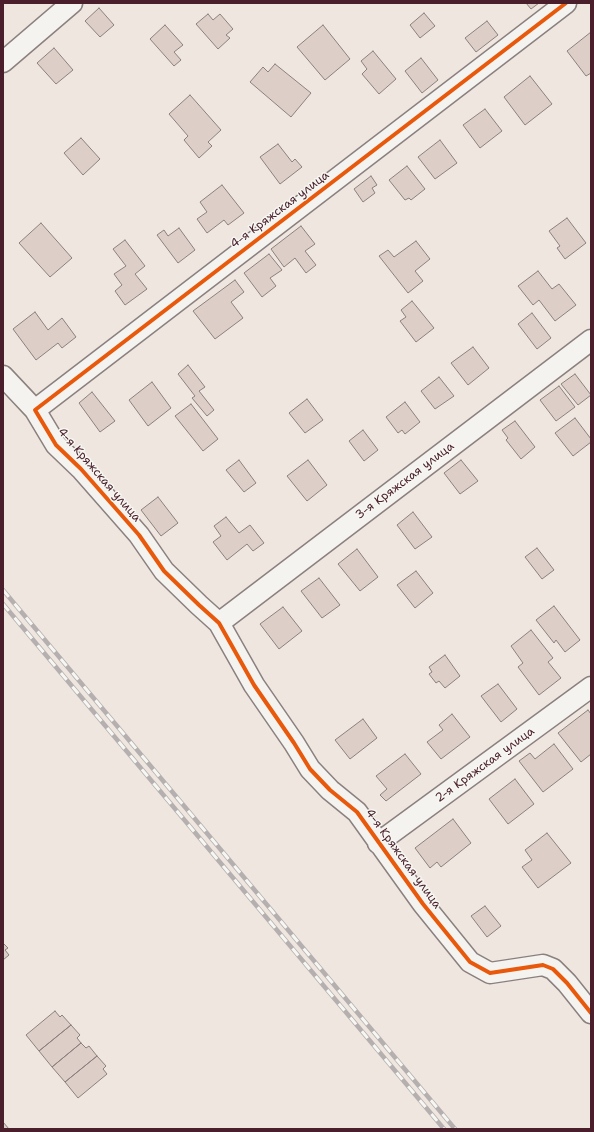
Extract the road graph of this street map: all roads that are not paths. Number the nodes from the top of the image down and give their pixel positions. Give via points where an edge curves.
1 (72, 3) edge
2 (566, 3) edge
3 (3, 62) edge
4 (591, 340) edge
5 (3, 376) edge
6 (34, 410) junction
7 (219, 623) junction
8 (591, 687) edge
9 (378, 843) junction
10 (591, 1013) edge

1 - 3 street
2 - 6 street, 4-я Кряжская улица
4 - 7 street, 3-я Кряжская улица
5 - 6 street
6 - 7 street, 4-я Кряжская улица via 56,445 81,469 139,535 164,571
7 - 9 street, 4-я Кряжская улица via 254,685 310,769 357,812
8 - 9 street, 2-я Кряжская улица
9 - 10 street, 4-я Кряжская улица via 470,962 490,973 543,965 553,969 567,982

